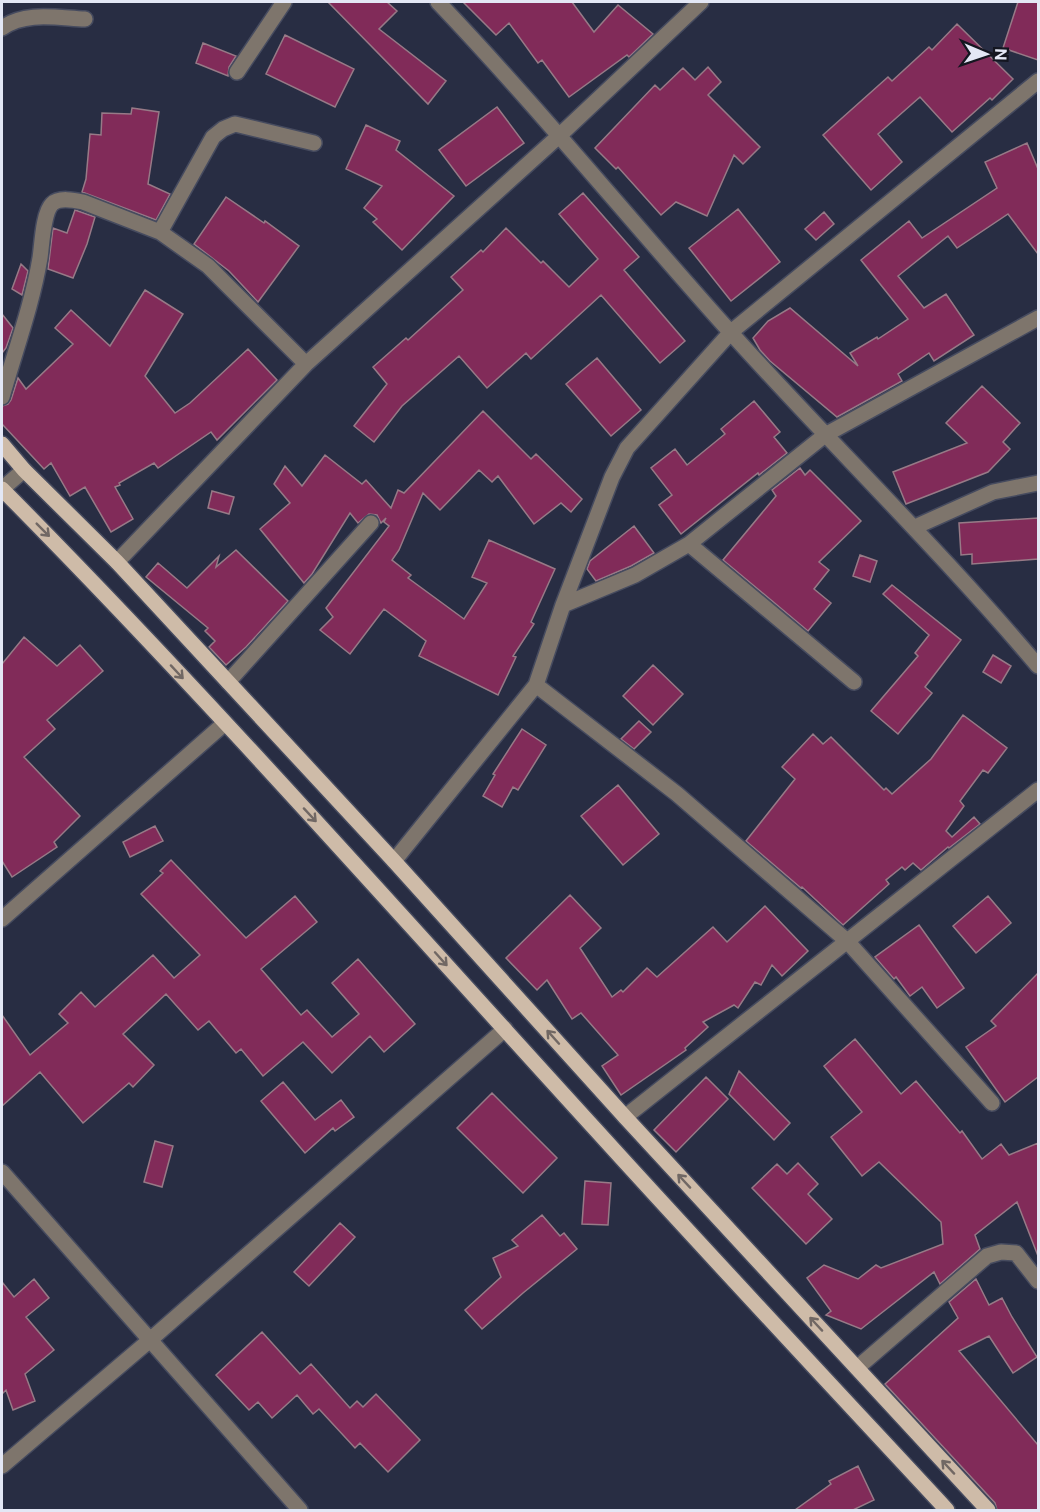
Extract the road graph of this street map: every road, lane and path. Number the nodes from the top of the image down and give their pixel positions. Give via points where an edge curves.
1 (284, 2) edge
2 (701, 2) edge
3 (442, 3) edge
4 (85, 19) dead end
5 (2, 28) edge
6 (237, 72) dead end
7 (1038, 81) edge
8 (560, 135) junction
9 (314, 143) dead end
10 (160, 232) junction
11 (1038, 318) edge
12 (730, 332) junction
13 (306, 364) junction
14 (2, 397) edge
15 (825, 435) junction
16 (2, 444) edge
17 (24, 470) junction
18 (1038, 483) edge
19 (2, 489) edge
20 (371, 524) dead end
21 (915, 527) junction
22 (689, 544) junction
23 (117, 562) junction
24 (563, 605) junction
25 (1038, 666) edge
26 (228, 682) junction
27 (854, 682) dead end
28 (536, 685) junction
29 (225, 723) junction
30 (1038, 790) edge
31 (394, 861) junction
32 (2, 919) edge
33 (847, 942) junction
34 (505, 1029) junction
35 (992, 1103) dead end
36 (625, 1117) junction
37 (2, 1172) edge
38 (1038, 1281) edge
39 (150, 1341) junction
40 (856, 1368) junction
41 (2, 1466) edge
42 (300, 1510) edge
43 (947, 1510) edge
44 (988, 1510) edge

1 - 6 street
2 - 8 street
3 - 8 street
4 - 5 street via 29,17 10,21
7 - 12 street
8 - 12 street
8 - 13 street
9 - 10 street via 235,124 223,129 213,137
10 - 13 street via 208,266
10 - 14 street via 73,199 52,204
11 - 15 street
12 - 15 street
12 - 24 street via 627,448
13 - 23 street
15 - 21 street
15 - 22 street
16 - 17 main road
17 - 19 street
17 - 23 main road
18 - 21 street via 993,492
19 -> 29 main road
20 - 26 street
21 - 25 street
22 - 24 street via 635,575
22 - 27 street
23 - 26 main road
24 - 28 street
26 - 31 main road
28 - 31 street
28 - 33 street via 677,794
29 - 32 street
29 -> 34 main road
30 - 33 street
36 -> 31 main road
33 - 35 street
33 - 36 street
34 - 39 street
34 - 43 main road
40 -> 36 main road
37 - 39 street
38 - 40 street via 1016,1253 987,1256
39 - 41 street
39 - 42 street
44 -> 40 main road

